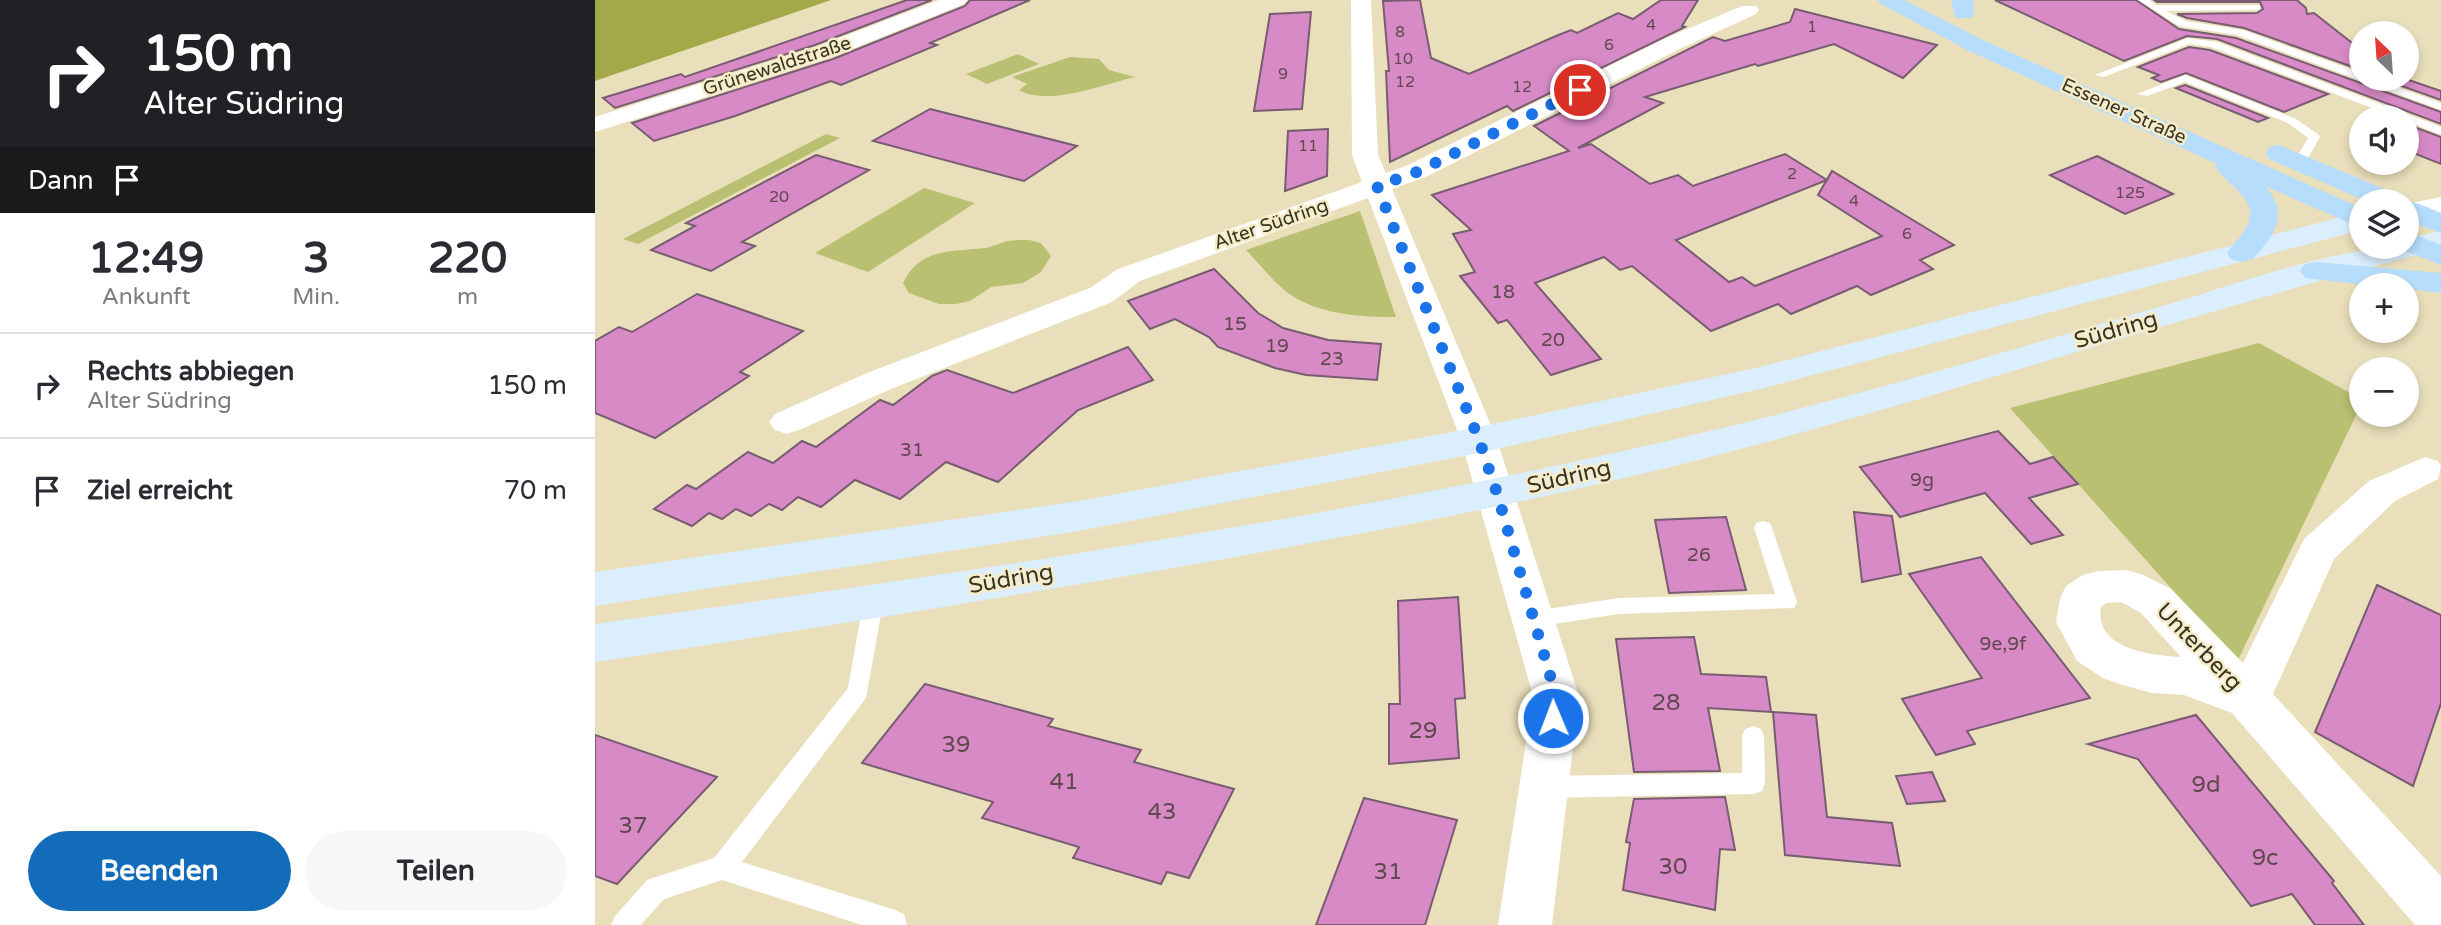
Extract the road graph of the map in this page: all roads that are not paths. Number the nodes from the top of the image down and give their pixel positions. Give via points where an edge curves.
1 (957, 0) edge
2 (1361, 0) edge
3 (1888, 0) edge
4 (2143, 0) edge
5 (1956, 5) edge
6 (2257, 7) dead end
7 (2154, 8) junction
8 (1749, 10) dead end
9 (1987, 24) dead end
10 (2074, 64) dead end
11 (2349, 73) edge
12 (2100, 75) junction
13 (2398, 91) edge
14 (2143, 94) junction
15 (2374, 105) edge
16 (2441, 107) edge
17 (2179, 110) dead end
18 (2419, 122) edge
19 (595, 125) edge
20 (2441, 131) edge
21 (2252, 141) dead end
22 (2206, 148) junction
23 (2299, 162) junction
24 (1377, 186) junction
25 (2360, 189) edge
26 (2441, 205) edge
27 (2419, 207) edge
28 (2349, 214) edge
29 (2419, 215) edge
30 (2349, 223) edge
31 (2441, 224) edge
32 (2427, 245) edge
33 (2242, 253) junction
34 (2316, 271) junction
35 (2441, 283) edge
36 (786, 422) dead end
37 (1479, 440) junction
38 (2425, 470) dead end
39 (1497, 493) junction
40 (1763, 528) dead end
41 (595, 589) edge
42 (873, 603) junction
43 (1534, 619) junction
44 (595, 643) edge
45 (1753, 736) dead end
46 (1544, 787) junction
47 (722, 868) junction
48 (2441, 915) edge
49 (895, 923) edge
50 (624, 925) edge
51 (1525, 925) edge

1 - 19 street, Grünewaldstraße via 824,52
2 - 24 street via 1365,155
3 - 22 main road, Essener Straße via 1977,46
4 - 7 lane
5 - 9 main road
6 - 7 lane
7 - 11 lane via 2183,24 2239,32
8 - 24 street, Alter Südring via 1683,38 1417,172
10 - 12 main road, Essener Straße
12 - 14 main road, Essener Straße
12 - 15 lane via 2188,41 2213,44
13 - 16 lane
14 - 17 main road, Essener Straße
14 - 23 lane via 2185,78 2292,121 2314,137
18 - 20 lane
21 - 23 main road
22 - 28 main road, Essener Straße
22 - 33 main road via 2252,188 2266,207 2265,221
23 - 25 main road
24 - 36 street, Alter Südring via 1129,275 1101,295
24 - 37 street
26 - 27 street
29 - 31 main road
30 - 33 main road, Südring
32 - 34 main road, Südring
33 - 37 main road, Südring via 1760,378
34 - 35 main road
34 - 39 main road, Südring via 1797,420
37 - 39 street
37 - 41 main road, Südring via 1079,516
38 - 48 street, Unterberg via 2382,491 2318,550 2248,699
39 - 42 main road, Südring
39 - 43 street
40 - 43 lane via 1787,602 1619,606
42 - 44 main road, Südring
42 - 47 lane via 858,691
43 - 46 street via 1556,696
45 - 46 lane via 1754,783
46 - 51 street
47 - 49 lane
47 - 50 lane via 656,889

